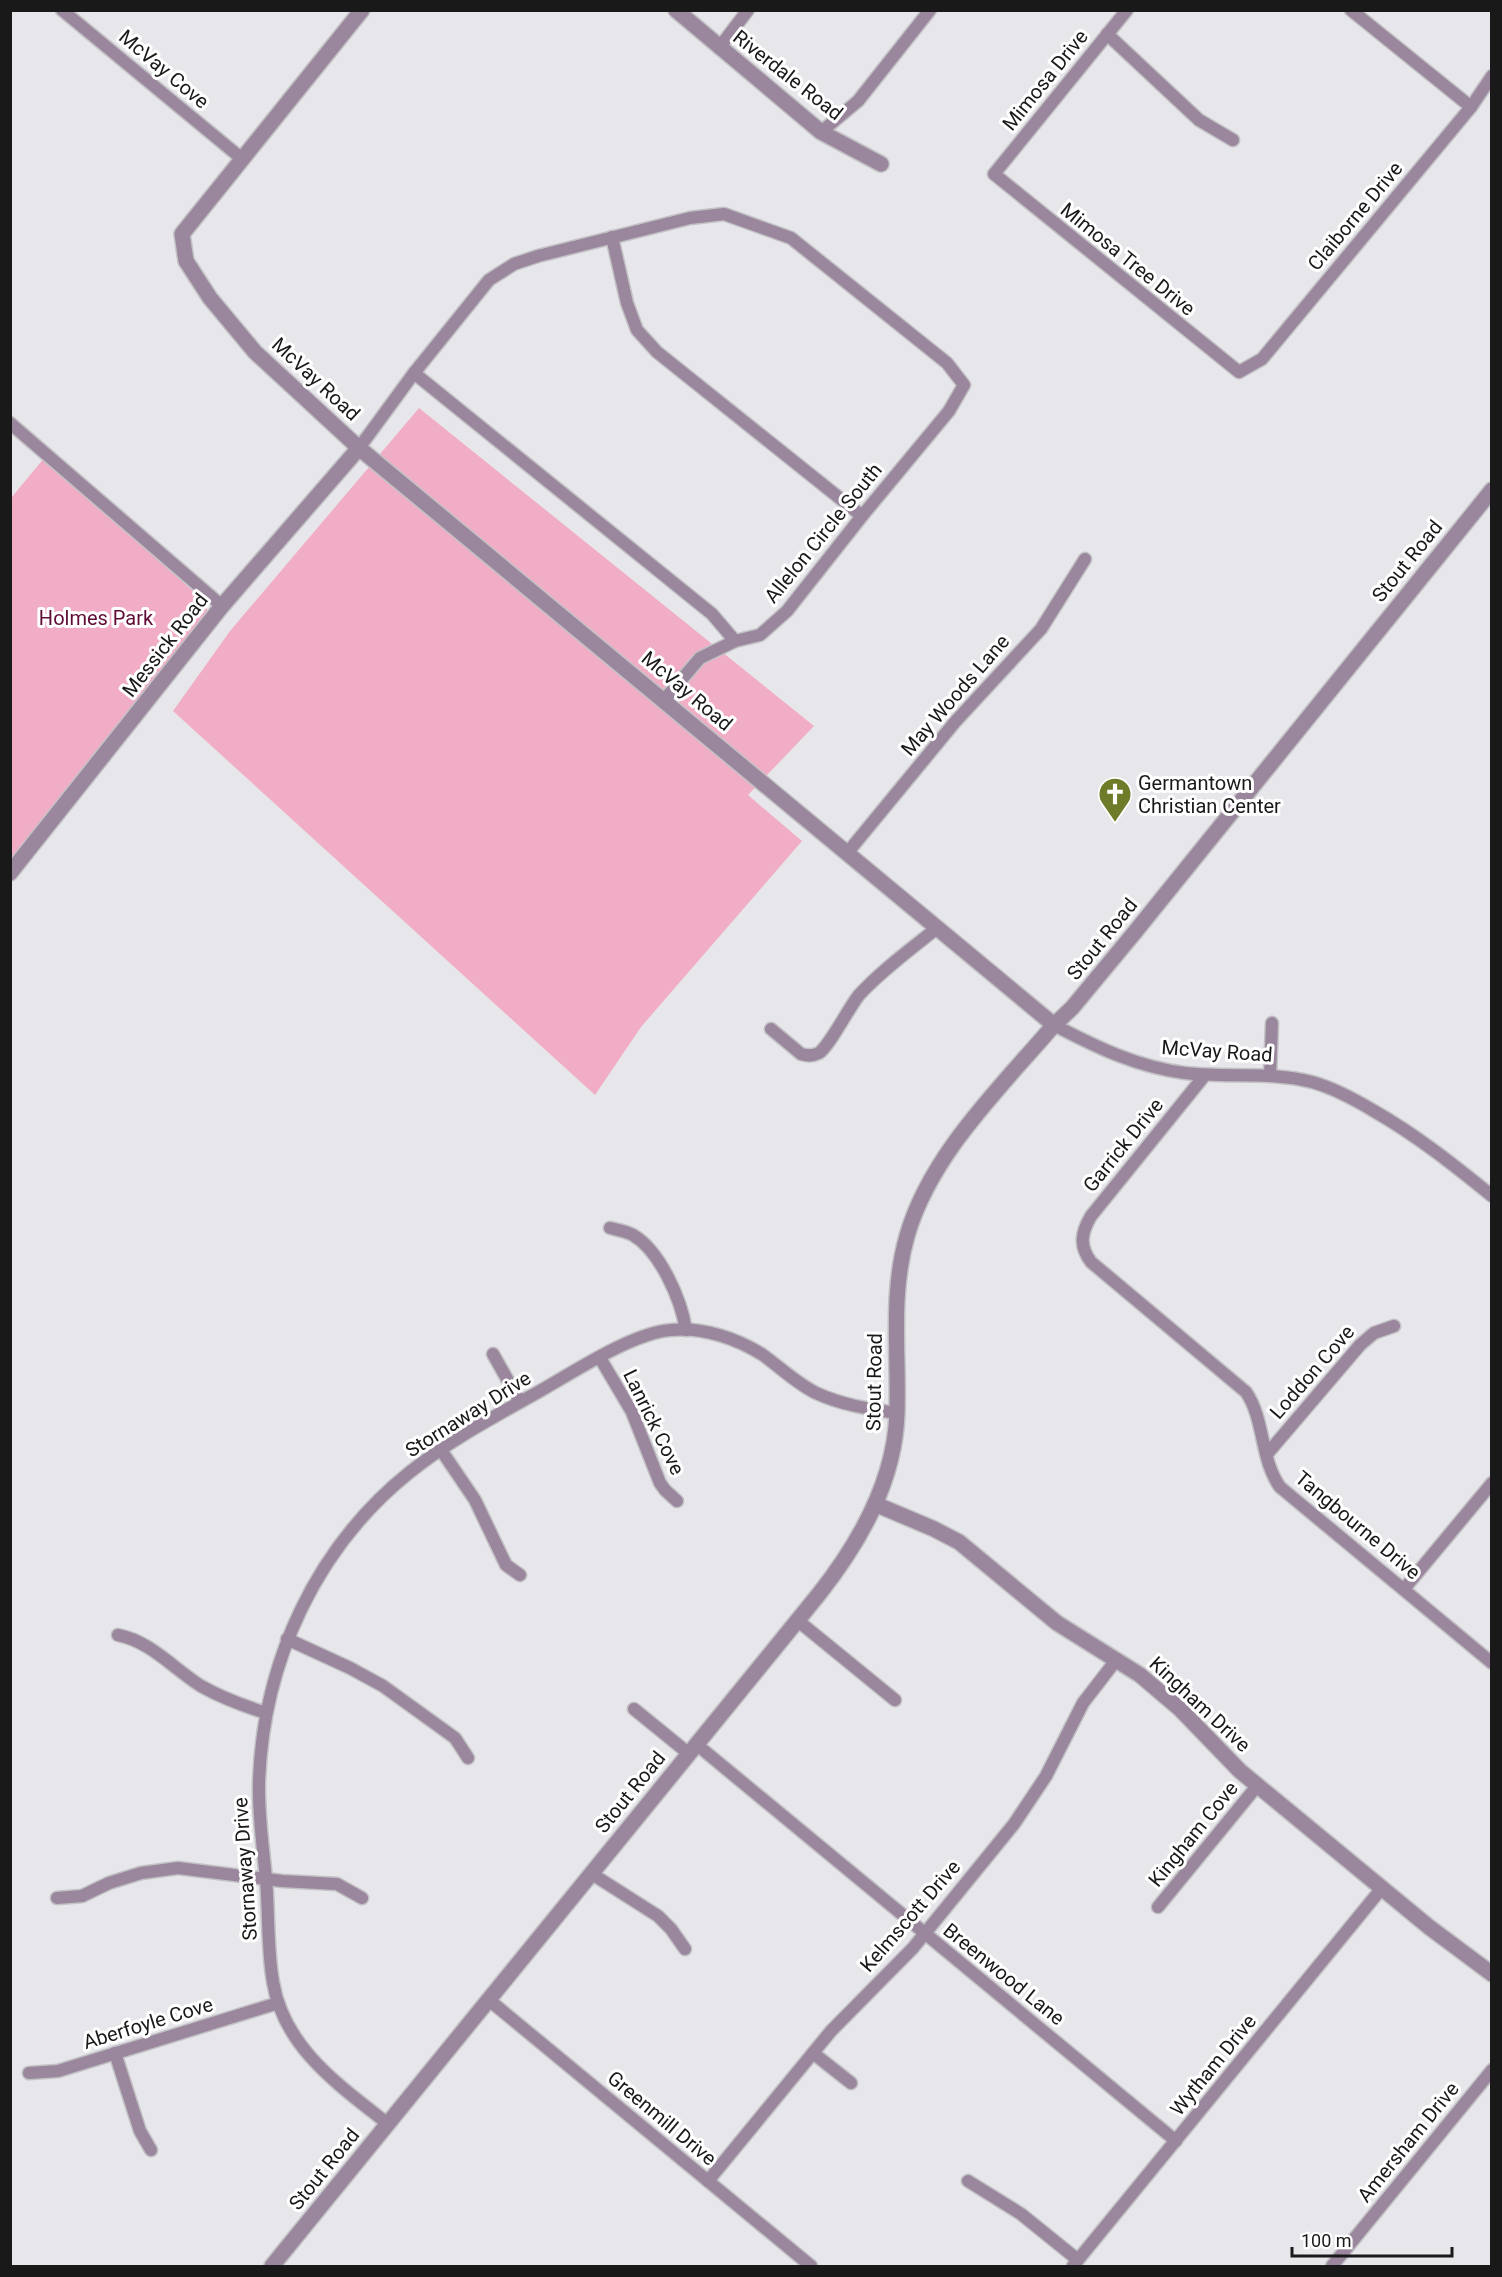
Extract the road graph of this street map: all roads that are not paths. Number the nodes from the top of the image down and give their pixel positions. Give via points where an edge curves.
1 (62, 10) edge
2 (362, 10) edge
3 (675, 10) edge
4 (748, 10) edge
5 (930, 10) edge
6 (1126, 10) edge
7 (1352, 10) edge
8 (1107, 34) junction
9 (719, 48) junction
10 (1491, 76) edge
11 (1471, 107) junction
12 (821, 132) junction
13 (1233, 140) dead end
14 (242, 158) junction
15 (881, 164) dead end
16 (994, 174) joint
17 (612, 237) junction
18 (1239, 372) joint
19 (414, 373) junction
20 (10, 423) edge
21 (359, 448) junction
22 (1491, 490) edge
23 (862, 516) junction
24 (1085, 559) dead end
25 (222, 606) junction
26 (735, 641) junction
27 (664, 700) junction
28 (848, 852) junction
29 (10, 873) edge
30 (937, 928) junction
31 (1272, 1023) dead end
32 (1054, 1024) junction
33 (771, 1029) dead end
34 (1205, 1075) junction
35 (1270, 1076) junction
36 (1491, 1196) edge
37 (610, 1228) dead end
38 (1082, 1245) joint
39 (1394, 1326) dead end
40 (686, 1330) junction
41 (493, 1354) dead end
42 (600, 1358) junction
43 (520, 1402) junction
44 (897, 1413) junction
45 (441, 1450) junction
46 (1267, 1454) junction
47 (1491, 1483) edge
48 (677, 1501) dead end
49 (875, 1504) junction
50 (520, 1575) dead end
51 (1404, 1589) junction
52 (797, 1620) junction
53 (118, 1635) dead end
54 (287, 1639) junction
55 (1117, 1659) junction
56 (1491, 1663) edge
57 (895, 1700) dead end
58 (634, 1709) dead end
59 (266, 1713) junction
60 (692, 1749) junction
61 (468, 1758) dead end
62 (1257, 1786) junction
63 (592, 1874) junction
64 (266, 1877) junction
65 (1382, 1888) junction
66 (57, 1898) dead end
67 (362, 1898) dead end
68 (1158, 1907) dead end
69 (925, 1934) junction
70 (685, 1949) dead end
71 (1491, 1974) edge
72 (489, 2000) junction
73 (278, 2003) junction
74 (114, 2053) junction
75 (813, 2053) junction
76 (1491, 2070) edge
77 (29, 2073) dead end
78 (851, 2083) dead end
79 (388, 2124) junction
80 (1176, 2141) junction
81 (151, 2150) dead end
82 (708, 2181) junction
83 (968, 2181) dead end
84 (1076, 2263) edge
85 (272, 2266) edge
86 (811, 2266) edge
87 (1332, 2266) edge

1 - 14 street, McVay Cove
2 - 14 street, McVay Road
3 - 9 street, Riverdale Road
4 - 9 street
5 - 12 street via 858,101
6 - 8 street, Mimosa Drive
7 - 11 street
8 - 13 street via 1198,120
8 - 16 street, Mimosa Drive
9 - 12 street, Riverdale Road
10 - 11 street, Claiborne Drive
11 - 18 street, Claiborne Drive via 1262,359
12 - 15 street, Riverdale Road
14 - 21 street, McVay Road via 182,234 186,261 210,298 255,352
16 - 18 street, Mimosa Tree Drive
17 - 19 street via 514,264 489,280
17 - 23 street via 637,330 657,352
17 - 23 street, Allelon Circle South via 724,214 792,238 947,363 964,385 949,411
19 - 21 street
19 - 26 street via 712,614
20 - 25 street
21 - 25 street, Messick Road
21 - 27 street, McVay Road
22 - 32 street, Stout Road via 1135,932
23 - 26 street, Allelon Circle South via 787,612 760,635
24 - 28 street, May Woods Lane via 1041,629 955,722
25 - 29 street, Messick Road
26 - 27 street, Allelon Circle South via 700,658
27 - 28 street, McVay Road
28 - 30 street, McVay Road
30 - 32 street, McVay Road
30 - 33 street via 865,989 818,1053 801,1054
31 - 35 street
32 - 34 street, McVay Road via 1132,1062
32 - 44 street, Stout Road via 951,1148 915,1210 897,1285
34 - 35 street, McVay Road
34 - 38 street, Garrick Drive via 1091,1216
35 - 36 street, McVay Road via 1311,1082 1366,1106 1429,1146
37 - 40 street via 632,1234 655,1257 680,1302
38 - 46 street, Tangbourne Drive via 1091,1262 1246,1392
39 - 46 street, Loddon Cove via 1367,1338
40 - 42 street, Stornaway Drive via 640,1337
40 - 44 street, Stornaway Drive via 740,1343 816,1393 847,1404
41 - 43 street
42 - 43 street, Stornaway Drive
42 - 48 street, Lanrick Cove via 635,1419 660,1483
43 - 45 street, Stornaway Drive
44 - 49 street, Stout Road via 892,1452
45 - 50 street via 475,1500 506,1565
45 - 54 street, Stornaway Drive via 393,1486 356,1525 317,1581
46 - 51 street, Tangbourne Drive via 1280,1487
47 - 51 street
49 - 52 street, Stout Road via 851,1550
49 - 55 street, Kingham Drive via 959,1542 1057,1623
51 - 56 street, Tangbourne Drive
52 - 57 street
52 - 60 street, Stout Road
53 - 59 street via 137,1640 214,1693
54 - 59 street, Stornaway Drive
54 - 61 street via 383,1686 455,1737
55 - 62 street, Kingham Drive via 1180,1709
55 - 69 street, Kelmscott Drive via 1075,1716 1032,1800
58 - 60 street, Breenwood Lane
59 - 64 street, Stornaway Drive via 259,1803
60 - 63 street, Stout Road
60 - 69 street, Breenwood Lane
62 - 65 street, Kingham Drive
62 - 68 street, Kingham Cove
63 - 70 street via 658,1916
63 - 72 street, Stout Road
64 - 66 street via 168,1869 130,1875 81,1896
64 - 67 street via 337,1884
64 - 73 street, Stornaway Drive via 271,1969
65 - 71 street, Kingham Drive
65 - 80 street, Wytham Drive
69 - 75 street, Kelmscott Drive
69 - 80 street, Breenwood Lane
72 - 79 street, Stout Road
72 - 82 street, Greenmill Drive
73 - 74 street, Aberfoyle Cove
73 - 79 street, Stornaway Drive via 309,2058
74 - 77 street, Aberfoyle Cove via 58,2071
74 - 81 street via 140,2131
75 - 78 street
75 - 82 street, Kelmscott Drive
76 - 87 street, Amersham Drive
79 - 85 street, Stout Road
80 - 84 street, Wytham Drive
82 - 86 street, Greenmill Drive
83 - 84 street via 1021,2214

